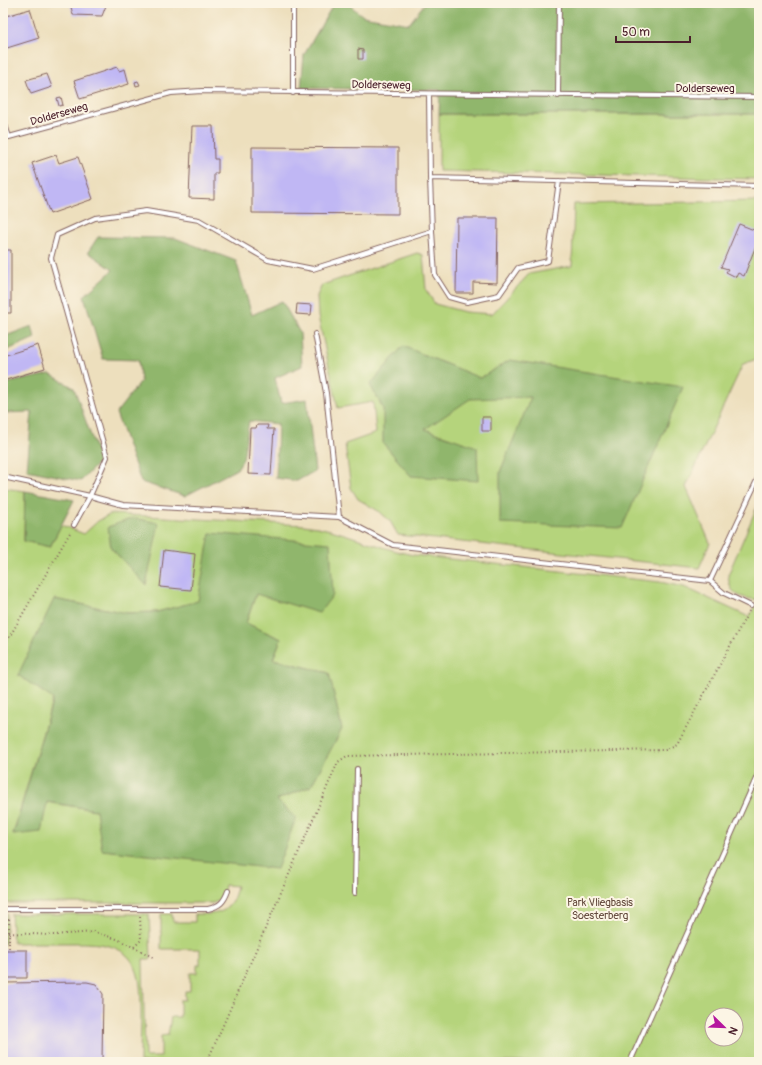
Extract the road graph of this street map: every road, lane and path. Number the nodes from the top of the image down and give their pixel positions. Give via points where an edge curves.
1 (293, 3) edge
2 (559, 3) edge
3 (293, 93) junction
4 (429, 94) junction
5 (558, 96) junction
6 (759, 97) edge
7 (3, 119) edge
8 (3, 137) edge
9 (9, 138) junction
10 (430, 178) junction
11 (558, 181) junction
12 (759, 186) edge
13 (432, 231) junction
14 (315, 334) dead end
15 (759, 476) edge
16 (3, 477) edge
17 (90, 496) junction
18 (339, 517) junction
19 (74, 525) joint
20 (710, 581) junction
21 (759, 592) edge
22 (751, 606) junction
23 (3, 648) edge
24 (357, 769) dead end
25 (759, 772) edge
26 (228, 891) dead end
27 (354, 893) dead end
28 (139, 908) junction
29 (3, 909) edge
30 (9, 909) junction
31 (9, 933) junction
32 (134, 947) junction
33 (8, 952) dead end
34 (153, 957) dead end
35 (206, 1062) edge
36 (630, 1062) edge

1 - 3 lane
2 - 5 lane
3 - 4 lane, Dolderseweg
3 - 9 lane, Dolderseweg via 171,93
4 - 5 lane, Dolderseweg
4 - 10 lane
5 - 6 lane, Dolderseweg
7 - 9 lane
8 - 9 lane, Dolderseweg
10 - 11 lane
10 - 13 lane
11 - 12 lane
11 - 13 lane via 548,261 518,268 499,295 467,302 449,297 435,275
13 - 17 lane via 313,269 268,260 199,220 146,212 95,218 56,235 51,258 106,457
14 - 18 lane via 326,393
15 - 20 lane
16 - 17 lane
17 - 18 lane via 123,505
17 - 19 lane
18 - 20 lane via 393,545
19 - 23 path
20 - 22 lane via 724,593
21 - 22 path
22 - 35 path via 677,744 666,750 346,756 338,762
24 - 27 lane
25 - 36 lane
26 - 28 lane via 224,901 208,909
28 - 30 lane
28 - 32 path via 140,940
29 - 30 lane
30 - 31 path
31 - 32 path via 53,935 94,932
31 - 33 path
32 - 34 path

